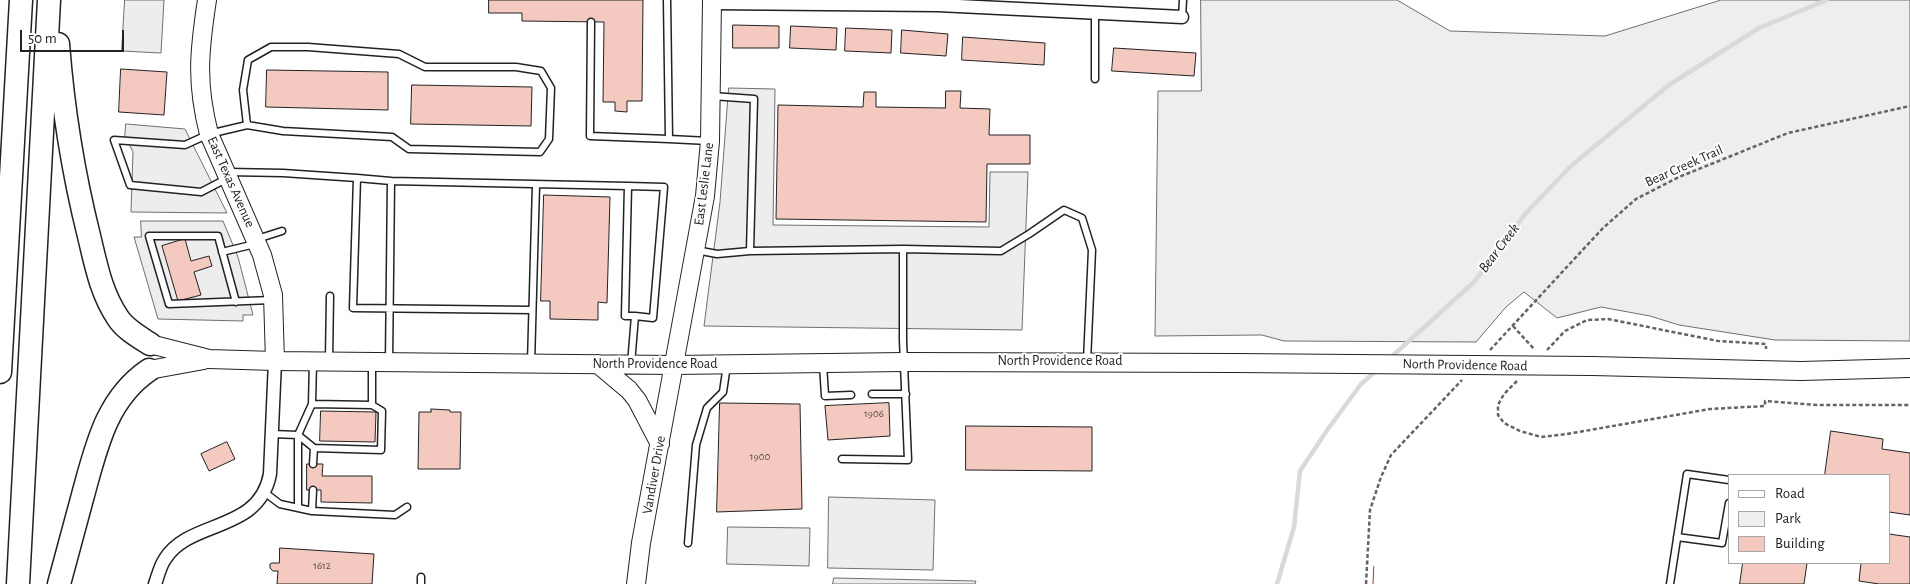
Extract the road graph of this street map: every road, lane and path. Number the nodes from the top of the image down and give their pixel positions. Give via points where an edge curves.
1 (21, 0) edge
2 (49, 0) edge
3 (56, 0) edge
4 (207, 0) edge
5 (668, 0) edge
6 (1183, 0) edge
7 (712, 1) edge
8 (938, 2) edge
9 (1096, 13) junction
10 (1182, 17) joint
11 (591, 22) dead end
12 (1094, 79) dead end
13 (711, 96) junction
14 (1910, 106) edge
15 (247, 125) junction
16 (209, 134) junction
17 (669, 139) junction
18 (710, 141) junction
19 (227, 175) junction
20 (357, 178) junction
21 (391, 181) junction
22 (536, 185) junction
23 (628, 186) junction
24 (282, 231) dead end
25 (257, 242) junction
26 (903, 249) junction
27 (694, 250) junction
28 (750, 251) junction
29 (222, 252) junction
30 (330, 296) dead end
31 (273, 300) junction
32 (236, 302) junction
33 (389, 308) junction
34 (532, 310) junction
35 (634, 316) junction
36 (1513, 326) junction
37 (150, 344) joint
38 (1766, 348) dead end
39 (1535, 350) dead end
40 (1546, 350) dead end
41 (1486, 355) dead end
42 (209, 359) junction
43 (275, 361) junction
44 (1087, 361) junction
45 (321, 362) junction
46 (380, 362) junction
47 (823, 362) junction
48 (904, 362) junction
49 (531, 364) junction
50 (598, 364) junction
51 (728, 364) junction
52 (631, 365) junction
53 (674, 365) junction
54 (1910, 368) edge
55 (149, 370) joint
56 (0, 372) edge
57 (1522, 375) dead end
58 (1465, 376) dead end
59 (872, 394) dead end
60 (906, 394) junction
61 (851, 395) dead end
62 (312, 404) junction
63 (372, 405) junction
64 (1910, 406) edge
65 (272, 434) junction
66 (298, 435) junction
67 (339, 441) dead end
68 (359, 442) dead end
69 (660, 444) junction
70 (314, 448) junction
71 (338, 450) junction
72 (359, 450) junction
73 (842, 459) dead end
74 (313, 464) dead end
75 (1728, 480) edge
76 (313, 490) dead end
77 (264, 492) junction
78 (407, 507) dead end
79 (298, 508) junction
80 (1728, 508) edge
81 (312, 511) junction
82 (1678, 537) junction
83 (688, 543) dead end
84 (421, 576) dead end
85 (18, 584) edge
86 (60, 584) edge
87 (155, 584) edge
88 (421, 584) edge
89 (636, 584) edge
90 (1366, 584) edge
91 (1670, 584) edge

1 - 56 highway
2 - 85 highway
3 - 37 highway via 63,104 76,187 103,291 119,320
4 - 16 street, East Texas Avenue via 199,62
5 - 17 lane
6 - 10 lane
7 - 8 street
7 - 13 street, East Leslie Lane
8 - 9 street
9 - 10 street
9 - 12 lane
11 - 17 lane via 590,136
13 - 18 street, East Leslie Lane
13 - 28 lane via 754,98
14 - 36 path, Bear Creek Trail via 1788,134 1679,177 1636,200 1604,228
15 - 15 lane via 283,131 392,137 409,148 540,152 549,138 551,88 541,71 516,67 425,68 399,54 271,47 248,60 243,90
15 - 16 lane
16 - 19 street, East Texas Avenue
16 - 19 lane via 185,145 114,140 130,185 200,192
17 - 18 lane
18 - 27 street, East Leslie Lane via 705,196
19 - 20 lane via 283,173
19 - 25 street, East Texas Avenue
20 - 21 lane
20 - 33 lane via 353,308
21 - 22 lane
21 - 33 lane
22 - 23 lane
22 - 34 lane
23 - 35 lane via 625,316
23 - 35 lane via 664,188 653,318
24 - 25 lane
25 - 29 lane
25 - 31 street, East Texas Avenue
26 - 28 lane
26 - 44 lane via 1001,251 1064,210 1082,218 1092,250
26 - 48 lane
27 - 28 lane via 717,254
27 - 53 street, East Leslie Lane
29 - 32 lane
29 - 32 lane via 218,236 149,236 169,304
30 - 45 lane
31 - 32 lane
31 - 43 street, East Texas Avenue
33 - 34 lane
33 - 46 lane
34 - 49 lane
35 - 52 lane
36 - 39 path
36 - 41 path, Bear Creek Trail
37 - 42 street, North Providence Road
38 - 40 path via 1766,344 1718,341 1608,320 1587,320 1565,331
42 - 43 street, North Providence Road
42 - 55 street, North Providence Road
43 - 45 street, North Providence Road
43 - 65 street
44 - 48 street, North Providence Road
44 - 54 street, North Providence Road, bridge via 1801,371
45 - 46 street, North Providence Road
45 - 62 lane
46 - 49 street, North Providence Road
46 - 63 lane
47 - 48 street, North Providence Road
47 - 51 street, North Providence Road
47 - 61 lane via 825,396
48 - 60 lane
49 - 50 street, North Providence Road
50 - 52 street, North Providence Road
50 - 69 street via 633,395
51 - 53 street, North Providence Road
51 - 83 lane via 724,392 707,408 696,445
52 - 53 street, North Providence Road
53 - 69 street, Vandiver Drive
55 - 86 highway via 124,393 99,437
57 - 64 path via 1504,394 1498,405 1498,415 1504,423 1542,437 1710,409 1766,406 1766,400 1817,405
58 - 90 path via 1391,455 1384,469 1370,510
59 - 60 lane
60 - 73 lane via 908,460
62 - 63 lane via 360,409
62 - 66 lane
63 - 72 lane via 382,411 381,450
65 - 66 lane
65 - 77 street via 270,474 268,488
66 - 70 lane
66 - 79 lane
67 - 71 lane
68 - 72 lane
69 - 89 street, Vandiver Drive
70 - 71 lane
70 - 74 lane
71 - 72 lane
75 - 82 lane via 1687,474
76 - 81 lane
77 - 79 lane via 280,504
77 - 87 street via 237,518 177,546 165,558
78 - 81 lane via 395,515
79 - 81 lane
80 - 82 lane via 1722,543
82 - 91 lane
84 - 88 lane

